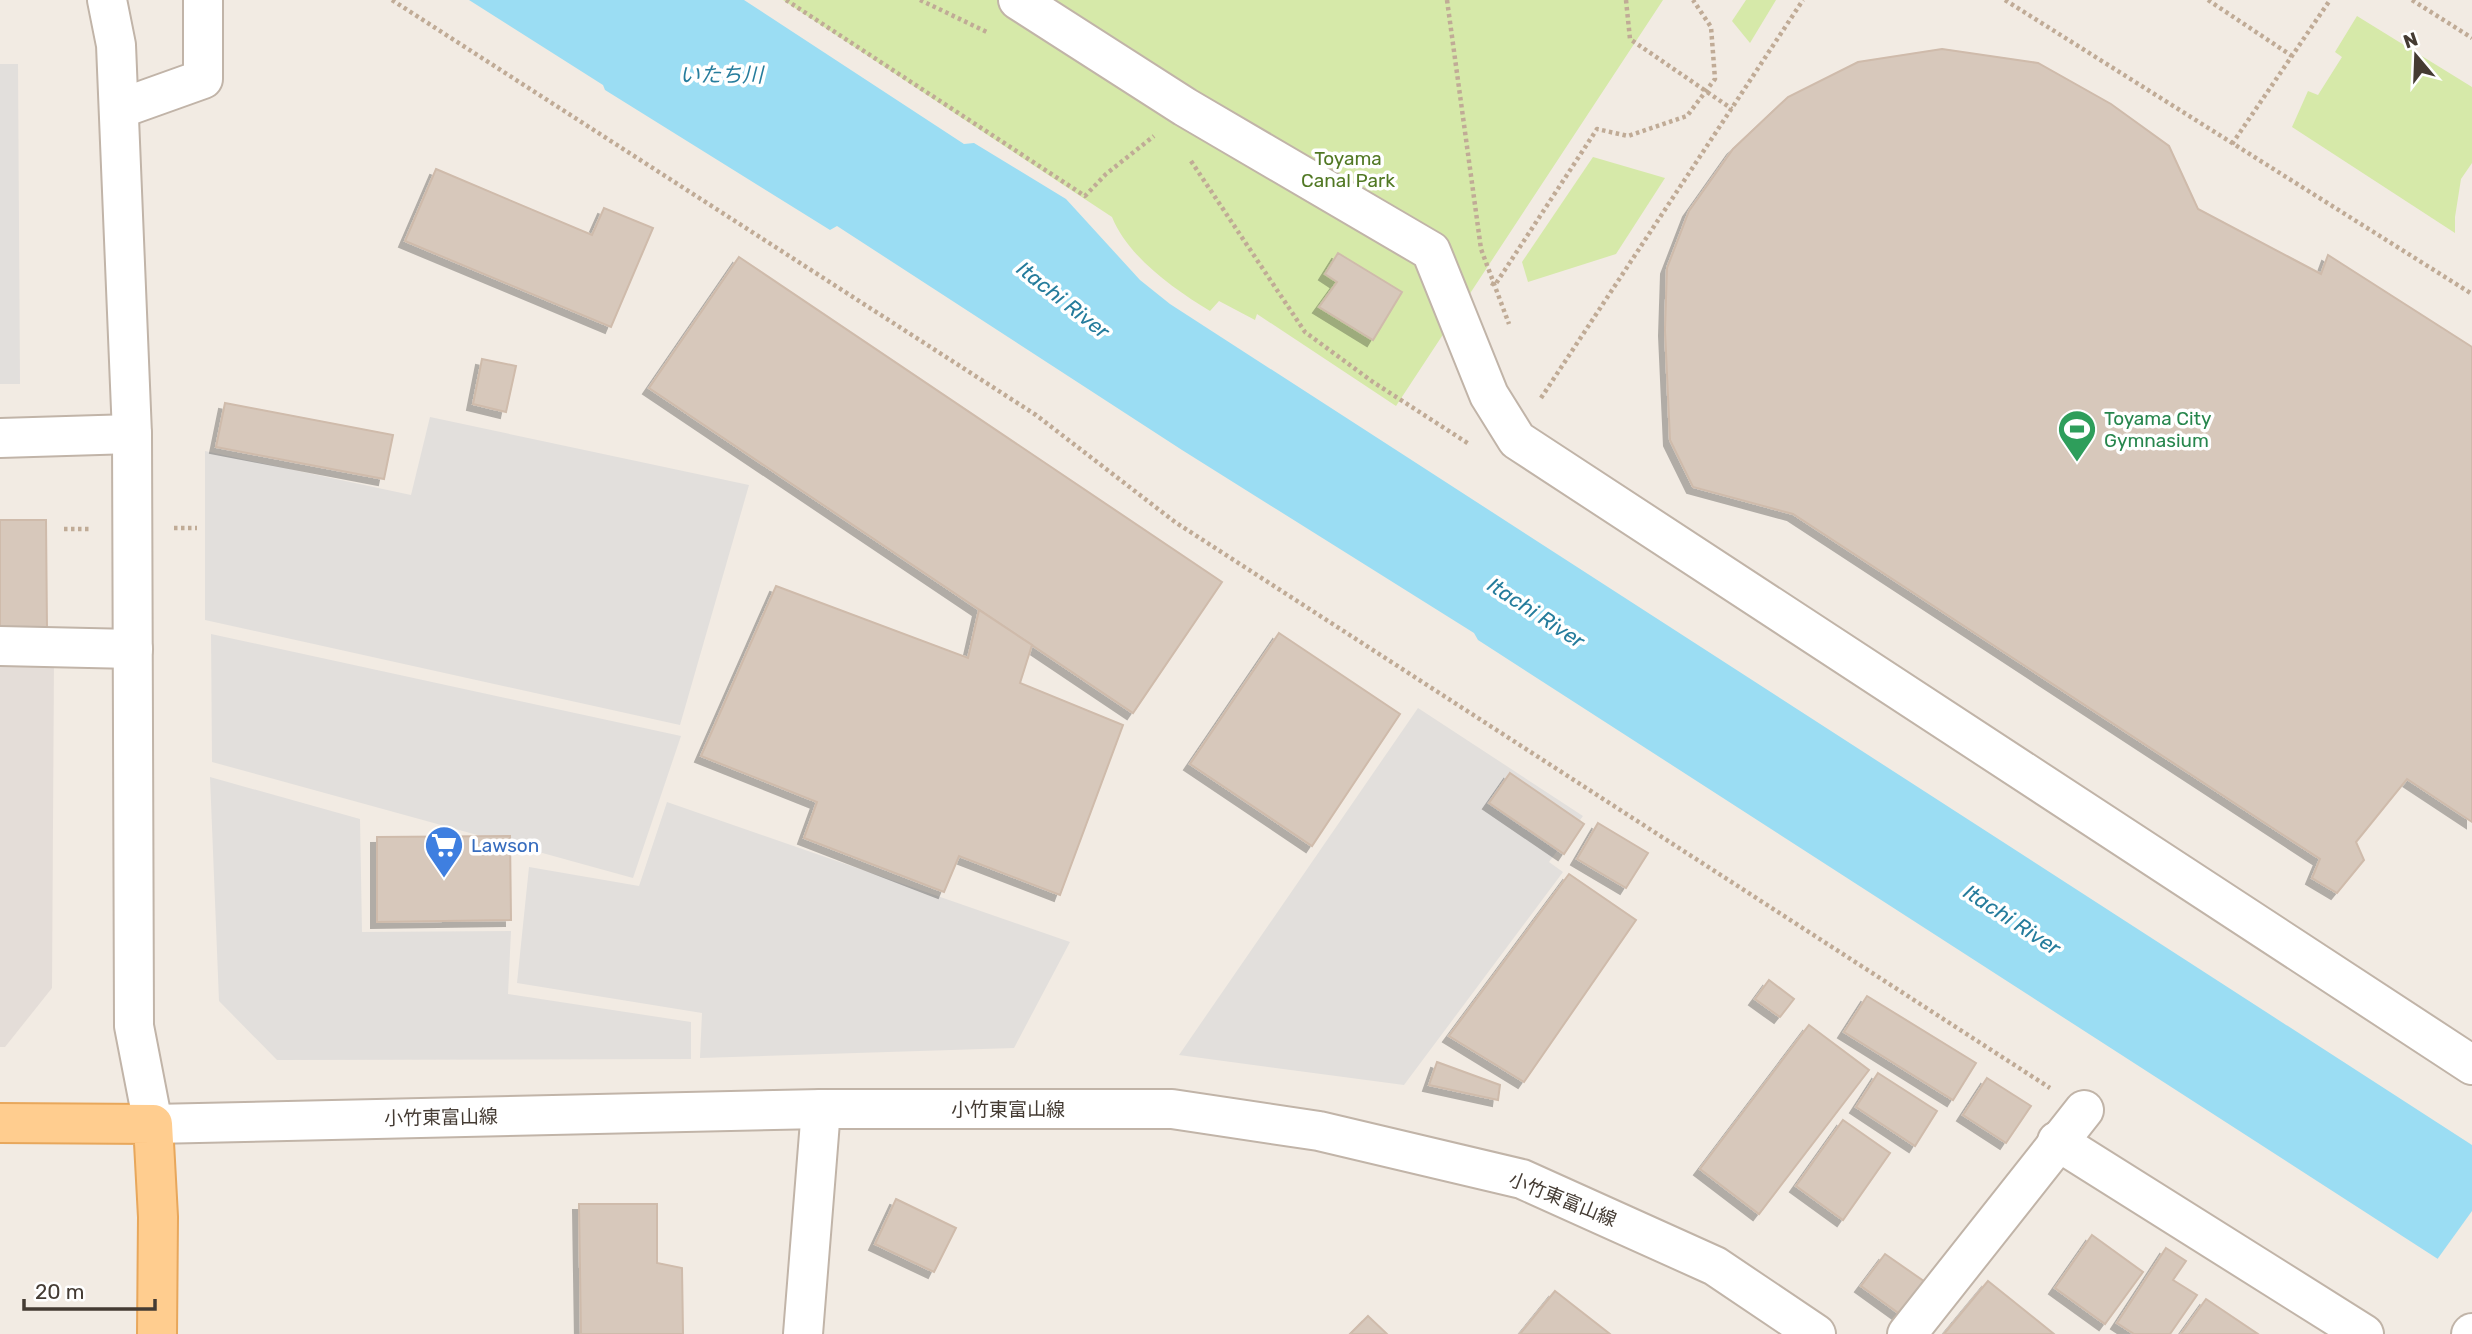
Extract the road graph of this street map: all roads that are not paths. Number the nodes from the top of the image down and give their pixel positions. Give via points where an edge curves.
1 (107, 0) edge
2 (203, 0) edge
3 (1018, 0) edge
4 (118, 108) junction
5 (132, 434) junction
6 (0, 438) edge
7 (0, 646) edge
8 (133, 649) junction
9 (2472, 1065) edge
10 (821, 1108) junction
11 (2084, 1110) road end
12 (0, 1123) edge
13 (153, 1124) junction
14 (2057, 1141) junction
15 (157, 1334) edge
16 (803, 1334) edge
17 (1816, 1334) edge
18 (1907, 1334) edge
19 (2364, 1334) edge

1 - 4 street via 116,46
2 - 4 street via 202,79
3 - 9 street via 1185,107 1431,251 1489,395 1517,440
4 - 5 street
5 - 6 street
5 - 8 street
7 - 8 street
8 - 13 street via 134,1018
10 - 13 street, 小竹東富山線
10 - 16 street
10 - 17 street, 小竹東富山線 via 1171,1109 1318,1130 1522,1179 1715,1266
11 - 14 street
12 - 13 main road
13 - 15 main road
14 - 18 street
14 - 19 street

